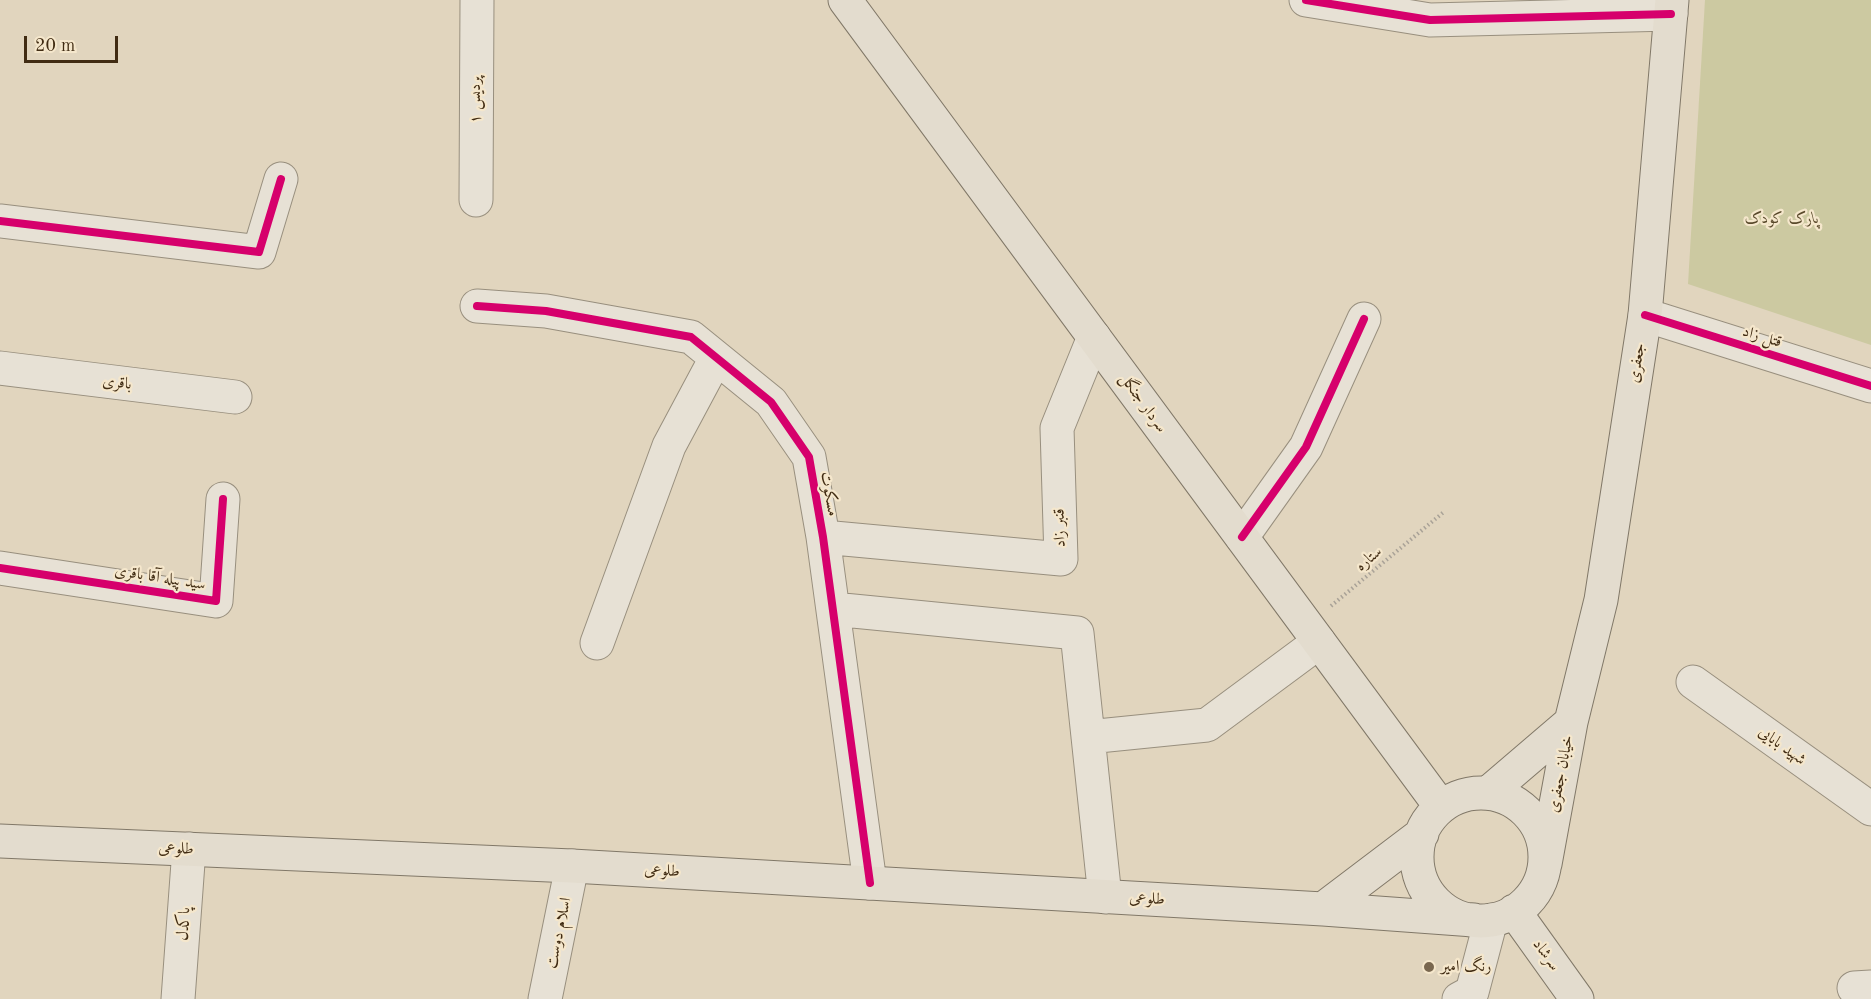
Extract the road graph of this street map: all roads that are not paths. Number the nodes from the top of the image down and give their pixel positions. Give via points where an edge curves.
1 (477, 0) edge
2 (845, 0) edge
3 (1306, 0) edge
4 (1672, 7) edge
5 (281, 179) dead end
6 (476, 200) dead end
7 (0, 220) edge
8 (477, 306) dead end
9 (1645, 315) junction
10 (1364, 319) dead end
11 (1095, 337) junction
12 (716, 358) junction
13 (0, 368) edge
14 (1871, 386) edge
15 (235, 397) dead end
16 (223, 500) dead end
17 (823, 537) junction
18 (1242, 537) junction
19 (0, 568) edge
20 (833, 609) junction
21 (1313, 634) junction
22 (597, 643) dead end
23 (1693, 682) dead end
24 (1571, 722) junction
25 (1088, 737) junction
26 (1488, 793) junction
27 (1441, 807) junction
28 (1871, 809) edge
29 (1422, 834) junction
30 (0, 841) edge
31 (189, 849) junction
32 (1545, 864) junction
33 (572, 866) junction
34 (870, 883) junction
35 (1105, 897) junction
36 (1323, 909) junction
37 (1493, 917) junction
38 (178, 999) edge
39 (545, 999) edge
40 (1459, 999) edge
41 (1577, 999) edge

1 - 6 street, پردیس ۱
2 - 11 main road, سردار جنگل
3 - 4 street via 1430,20
4 - 9 main road, جعفری
5 - 7 street via 259,252
8 - 12 street, مسکوت via 546,311 691,337
9 - 14 street, قتل زاد
9 - 24 main road, جعفری via 1601,600
10 - 18 street via 1306,447
11 - 17 street, قنبر زاد via 1057,428 1061,559
11 - 18 main road, سردار جنگل
12 - 17 street, مسکوت via 771,402 809,457
12 - 22 street via 669,446
13 - 15 street, باقری
16 - 19 street, سید پیله آقا باقری via 216,600
17 - 20 street, مسکوت
18 - 21 main road, سردار جنگل
20 - 25 street via 1077,633
20 - 34 street, مسکوت
21 - 25 street via 1207,725
21 - 27 main road, سردار جنگل
23 - 28 street, شهید بابایی
24 - 26 main road, خیابان جعفری
24 - 32 main road, خیابان جعفری
25 - 35 street
26 - 27 main road via 1455,798
26 - 32 main road via 1505,797 1531,817 1545,847
27 - 29 main road
29 - 36 main road
29 - 37 main road via 1418,866 1431,897 1458,916
30 - 31 main road, طلوعی
31 - 33 main road, طلوعی
31 - 38 street, پاکدل
32 - 37 main road, خیابان جعفری via 1535,891 1526,902
33 - 34 main road, طلوعی
33 - 39 street, اسلام دوست
34 - 35 main road, طلوعی
35 - 36 main road, طلوعی
36 - 37 main road, طلوعی
37 - 40 street via 1472,992
37 - 41 main road, سرشاد

